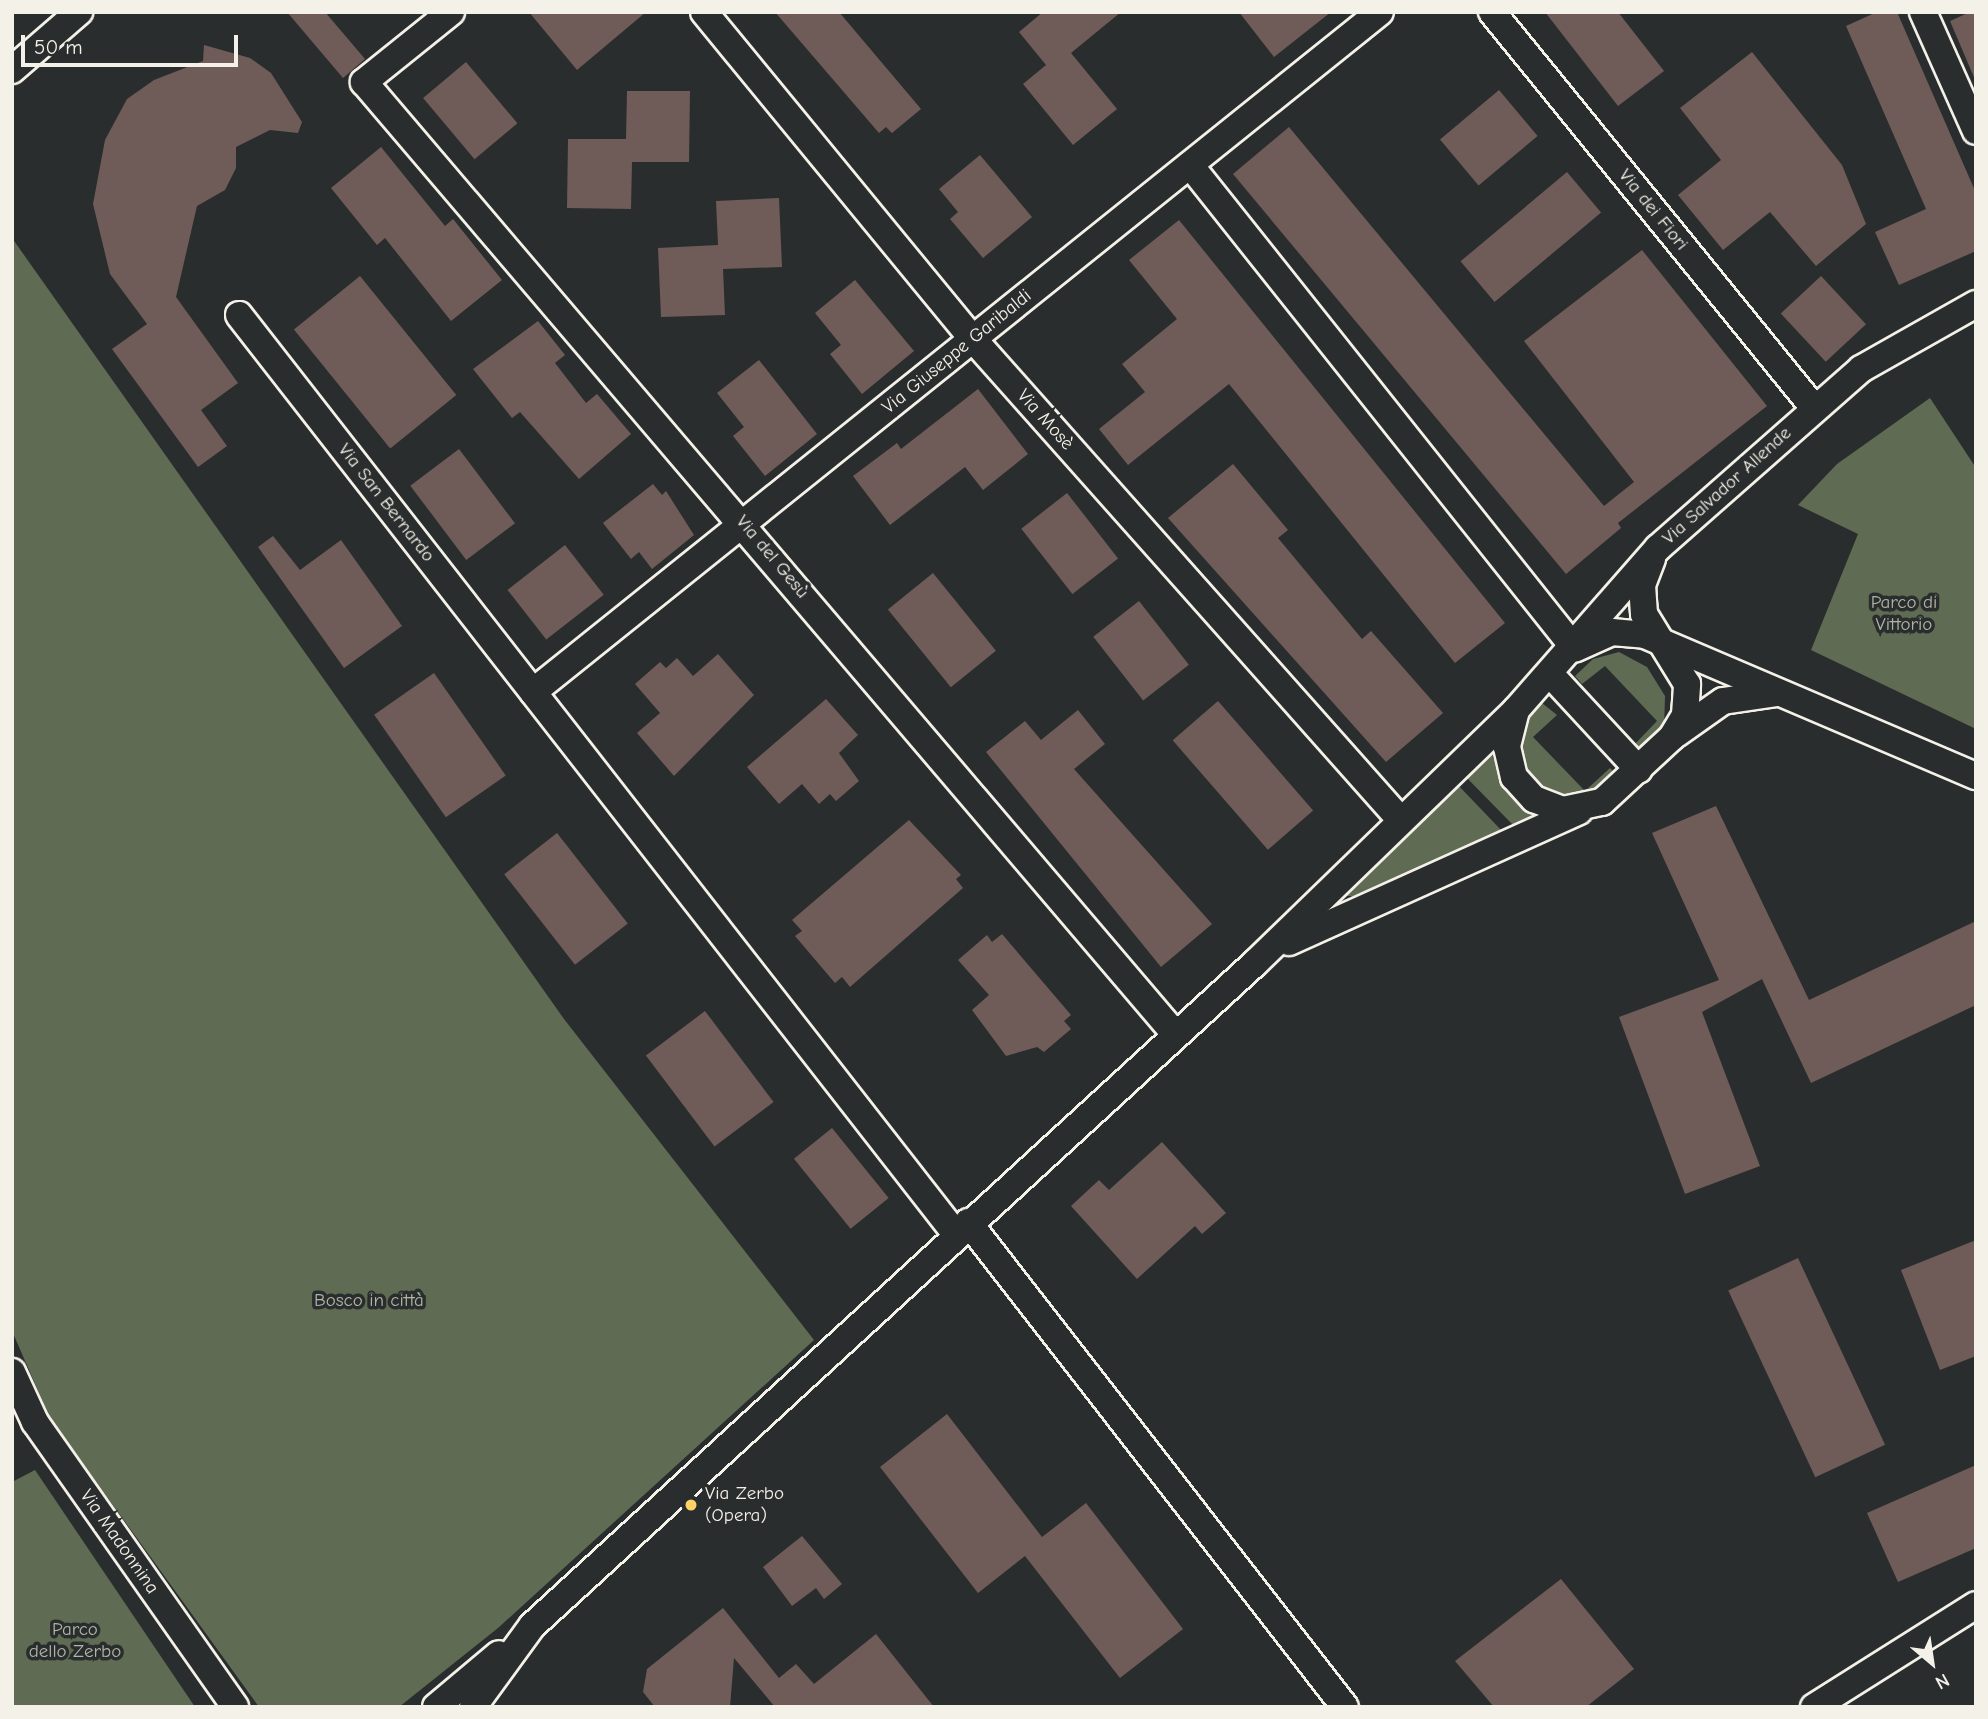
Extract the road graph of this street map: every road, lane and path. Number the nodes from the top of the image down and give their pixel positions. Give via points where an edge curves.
1 (79, 12) edge
2 (451, 12) edge
3 (704, 12) edge
4 (1380, 12) edge
5 (1492, 12) edge
6 (1923, 12) edge
7 (12, 71) edge
8 (1976, 131) edge
9 (1190, 164) junction
10 (1976, 304) edge
11 (239, 315) dead end
12 (973, 339) junction
13 (1814, 408) junction
14 (743, 523) junction
15 (1658, 548) junction
16 (1667, 648) junction
17 (1575, 649) junction
18 (1551, 676) junction
19 (533, 692) junction
20 (1789, 692) junction
21 (1516, 710) junction
22 (1672, 737) junction
23 (1639, 770) junction
24 (1976, 776) edge
25 (1583, 809) junction
26 (1398, 817) junction
27 (1255, 963) junction
28 (1175, 1034) junction
29 (962, 1228) junction
30 (12, 1372) edge
31 (1976, 1605) edge
32 (532, 1626) junction
33 (234, 1707) edge
34 (436, 1707) edge
35 (473, 1707) edge
36 (1345, 1707) edge
37 (1814, 1707) edge

1 - 7 street
2 - 14 street, Via del Gesù via 364,82
3 - 12 street, Via Mosè
4 - 9 street, Via Giuseppe Garibaldi
5 - 13 street, Via dei Fiori
6 - 8 street
9 - 12 street, Via Giuseppe Garibaldi
9 - 17 street
10 - 13 street, Via Salvador Allende via 1861,369
11 - 19 street, Via San Bernardo
12 - 14 street, Via Giuseppe Garibaldi
12 - 26 street, Via Mosè
13 - 15 street, Via Salvador Allende
14 - 19 street, Via Giuseppe Garibaldi
14 - 28 street, Via del Gesù
15 - 16 street via 1644,575 1642,606
15 - 17 street, Via Salvador Allende
16 - 17 street via 1629,631
16 - 20 street
16 - 22 street via 1688,691
17 - 18 street, Via Salvador Allende
18 - 21 street, Via Salvador Allende
18 - 23 street
19 - 29 street, Via San Bernardo
20 - 22 street via 1734,697
20 - 24 street
21 - 25 street via 1507,747 1520,785 1553,808
21 - 26 street, Via Salvador Allende
22 - 23 street
23 - 25 street via 1602,802
25 - 27 street via 1322,923
26 - 27 street, Via Salvador Allende
27 - 28 street
28 - 29 street
29 - 32 street
29 - 36 street, Via San Bernardo
30 - 33 street, Via Madonnina via 35,1422
31 - 37 street
32 - 34 street
32 - 35 street

